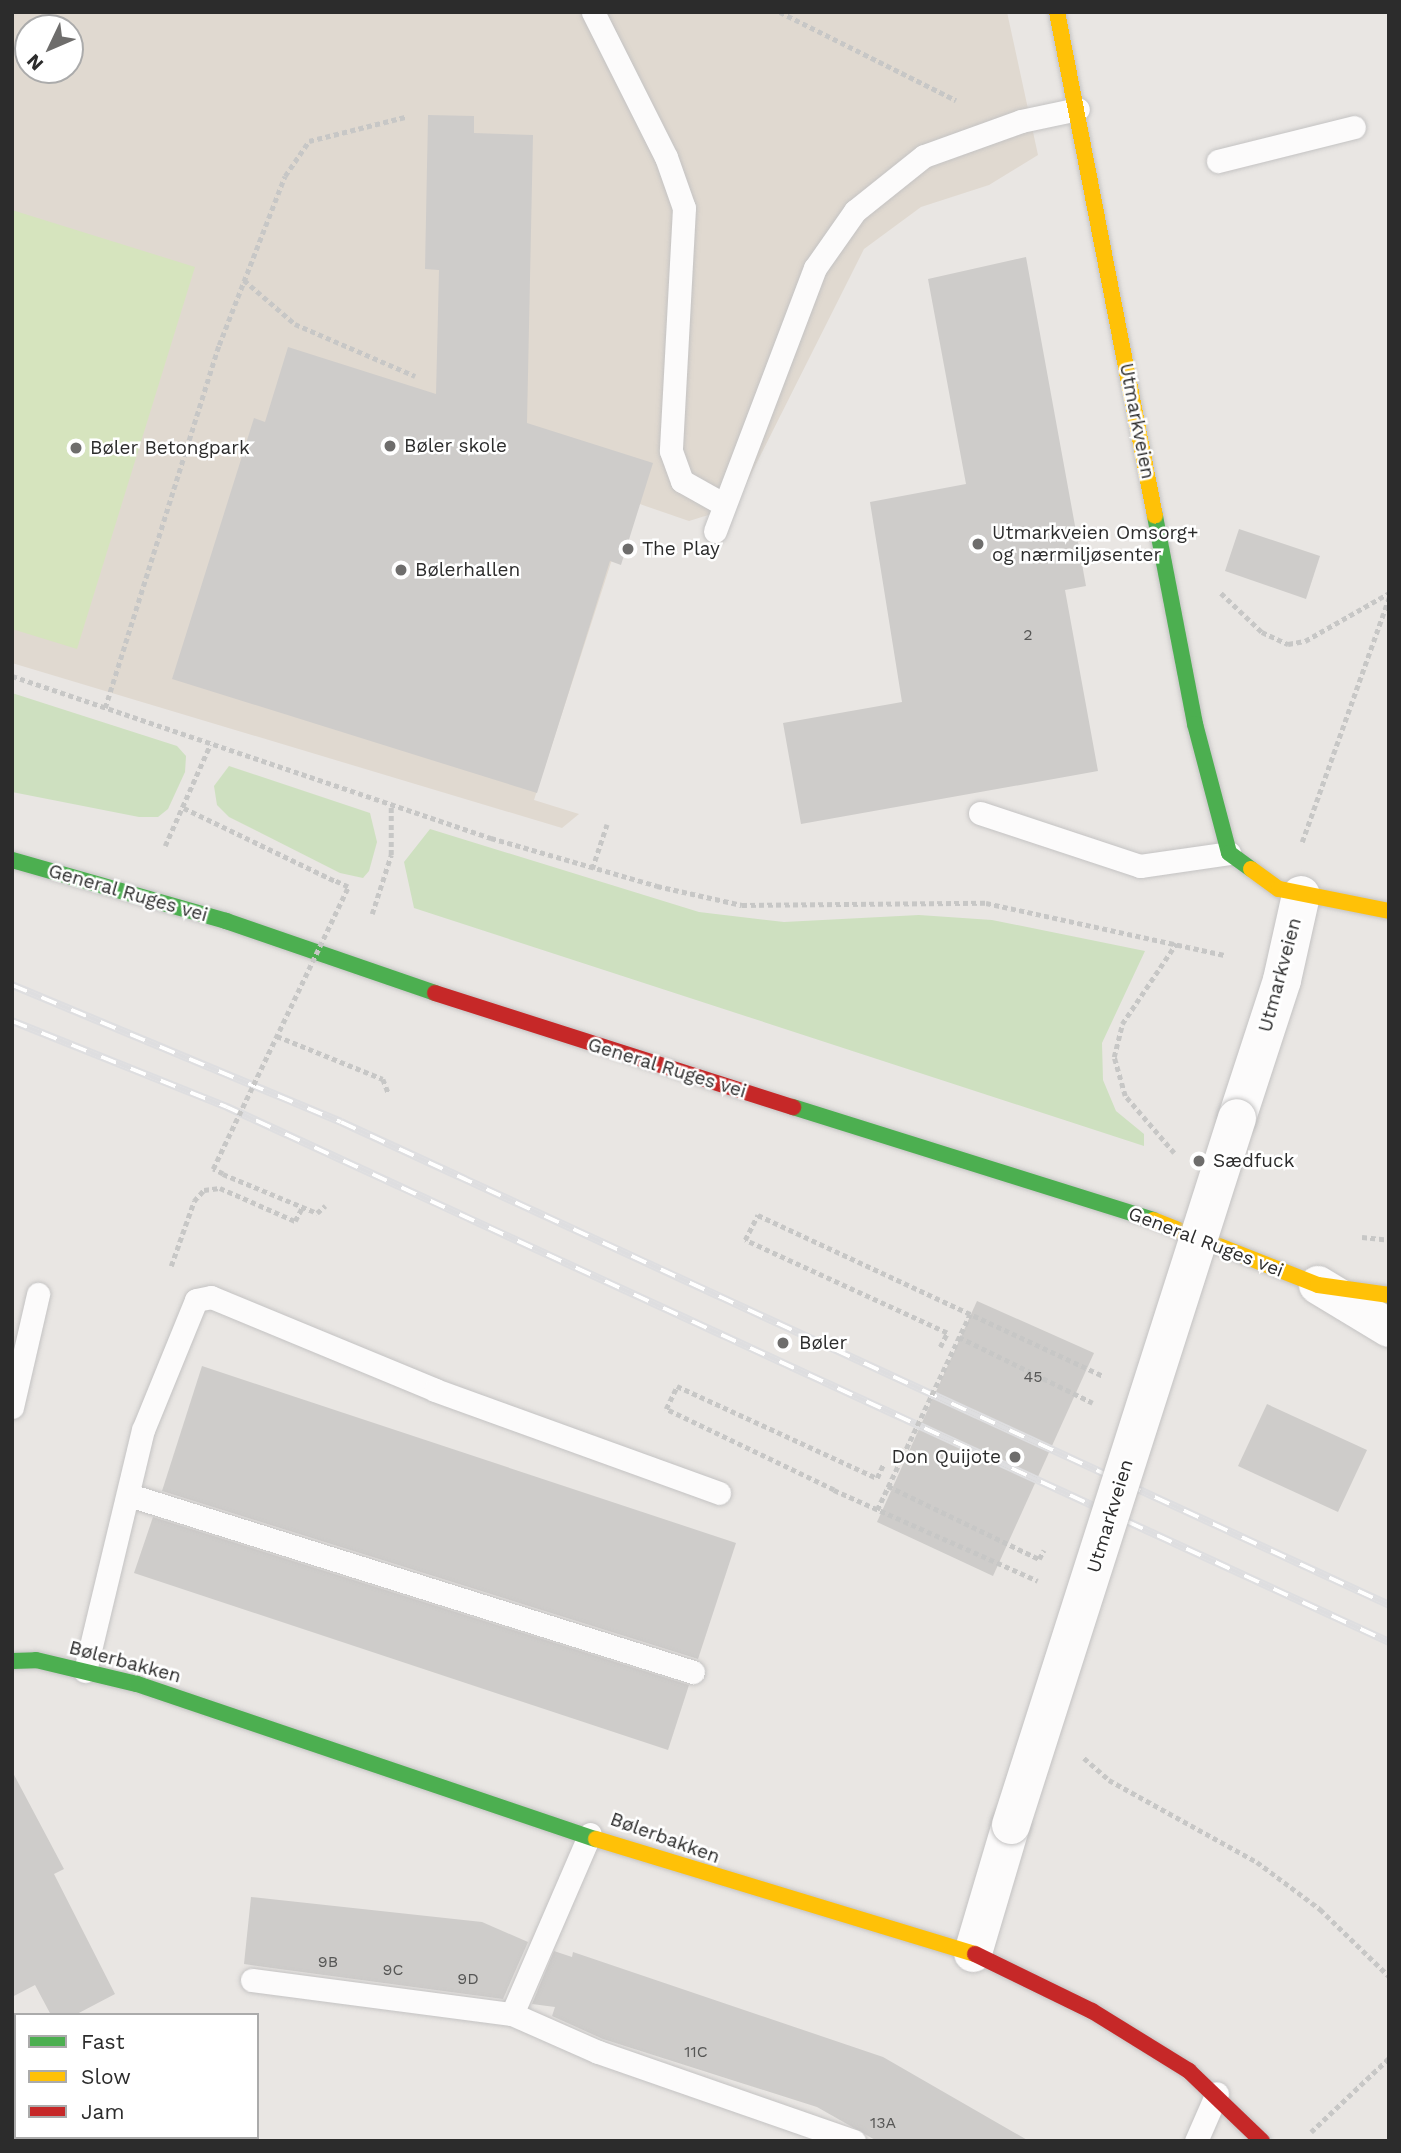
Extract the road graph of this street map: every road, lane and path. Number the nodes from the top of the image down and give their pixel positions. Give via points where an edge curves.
1 (593, 12) edge
2 (780, 12) edge
3 (1057, 12) edge
4 (1078, 109) junction
5 (405, 117) dead end
6 (1007, 125) junction
7 (1354, 127) dead end
8 (1218, 161) dead end
9 (244, 280) junction
10 (415, 376) dead end
11 (723, 504) junction
12 (715, 531) dead end
13 (1215, 587) dead end
14 (1389, 595) edge
15 (12, 676) edge
16 (105, 708) junction
17 (211, 745) junction
18 (391, 804) junction
19 (184, 808) junction
20 (980, 813) dead end
21 (607, 824) dead end
22 (1301, 843) dead end
23 (165, 846) dead end
24 (1229, 853) junction
25 (12, 860) edge
26 (592, 869) junction
27 (1301, 895) junction
28 (1389, 911) edge
29 (372, 914) dead end
30 (1176, 944) junction
31 (1224, 956) dead end
32 (277, 1036) junction
33 (388, 1093) dead end
34 (1183, 1166) dead end
35 (226, 1191) dead end
36 (303, 1206) junction
37 (325, 1206) dead end
38 (1318, 1285) junction
39 (38, 1294) dead end
40 (1389, 1295) edge
41 (970, 1314) junction
42 (1389, 1328) edge
43 (959, 1337) junction
44 (940, 1347) dead end
45 (1147, 1396) junction
46 (12, 1407) edge
47 (1087, 1415) dead end
48 (883, 1465) dead end
49 (888, 1486) junction
50 (719, 1493) dead end
51 (129, 1495) junction
52 (877, 1510) junction
53 (1048, 1541) dead end
54 (1084, 1601) junction
55 (12, 1661) edge
56 (86, 1671) junction
57 (693, 1672) dead end
58 (1151, 1802) dead end
59 (590, 1834) junction
60 (973, 1953) junction
61 (1389, 1976) edge
62 (252, 1980) dead end
63 (512, 2014) junction
64 (1389, 2058) edge
65 (1217, 2093) junction
66 (1309, 2134) dead end
67 (854, 2141) edge
68 (1195, 2141) edge
69 (1262, 2141) edge

1 - 11 lane via 666,157 684,208 671,451 682,481
2 - 6 path
3 - 4 street, Utmarkveien
4 - 6 lane
4 - 24 street, Utmarkveien via 1195,724
5 - 9 path via 309,141 285,176
6 - 11 lane via 924,156 855,211 815,268
7 - 8 lane
9 - 10 path via 295,324
9 - 16 path
11 - 12 lane
13 - 14 path via 1262,632 1288,644 1305,641
14 - 22 path
15 - 16 path
16 - 17 path
17 - 18 path
17 - 19 path
18 - 26 path
18 - 29 path via 391,855
19 - 23 path
19 - 32 path, bridge via 348,887
20 - 24 lane via 1140,866
21 - 26 path
24 - 27 street, Utmarkveien via 1262,880
25 - 38 street, General Ruges vei via 226,921 492,1013 1174,1226
26 - 30 path via 742,905 907,899 1013,906
27 - 28 street
27 - 45 street, Utmarkveien, bridge via 1282,980
30 - 31 path
30 - 34 path via 1122,1024 1114,1056 1125,1096
32 - 33 path via 383,1079
32 - 36 path, bridge via 213,1169
35 - 36 path via 295,1222
36 - 37 path via 317,1213
38 - 40 street, General Ruges vei
38 - 42 street, General Ruges vei
39 - 46 lane
41 - 43 path, bridge
41 - 44 path via 758,1215 746,1240 947,1333
41 - 45 path
43 - 47 path via 1093,1403
43 - 49 path, bridge
45 - 54 street, Utmarkveien, bridge
48 - 52 path, bridge via 877,1478 677,1386 666,1409
49 - 52 path, bridge
49 - 53 path via 1039,1559
50 - 51 lane via 435,1390 211,1297 196,1300 143,1430
51 - 56 lane via 106,1564
51 - 57 lane
52 - 54 path, bridge
54 - 60 street, Utmarkveien, bridge
55 - 56 street, Bølerbakken
56 - 59 street, Bølerbakken
58 - 61 path via 1278,1878
59 - 60 street, Bølerbakken via 741,1888
59 - 63 lane
60 - 65 street, Bølerbakken via 1091,2011
62 - 63 lane
63 - 67 lane via 598,2052
64 - 66 path
65 - 68 lane
65 - 69 street, Bølerbakken

